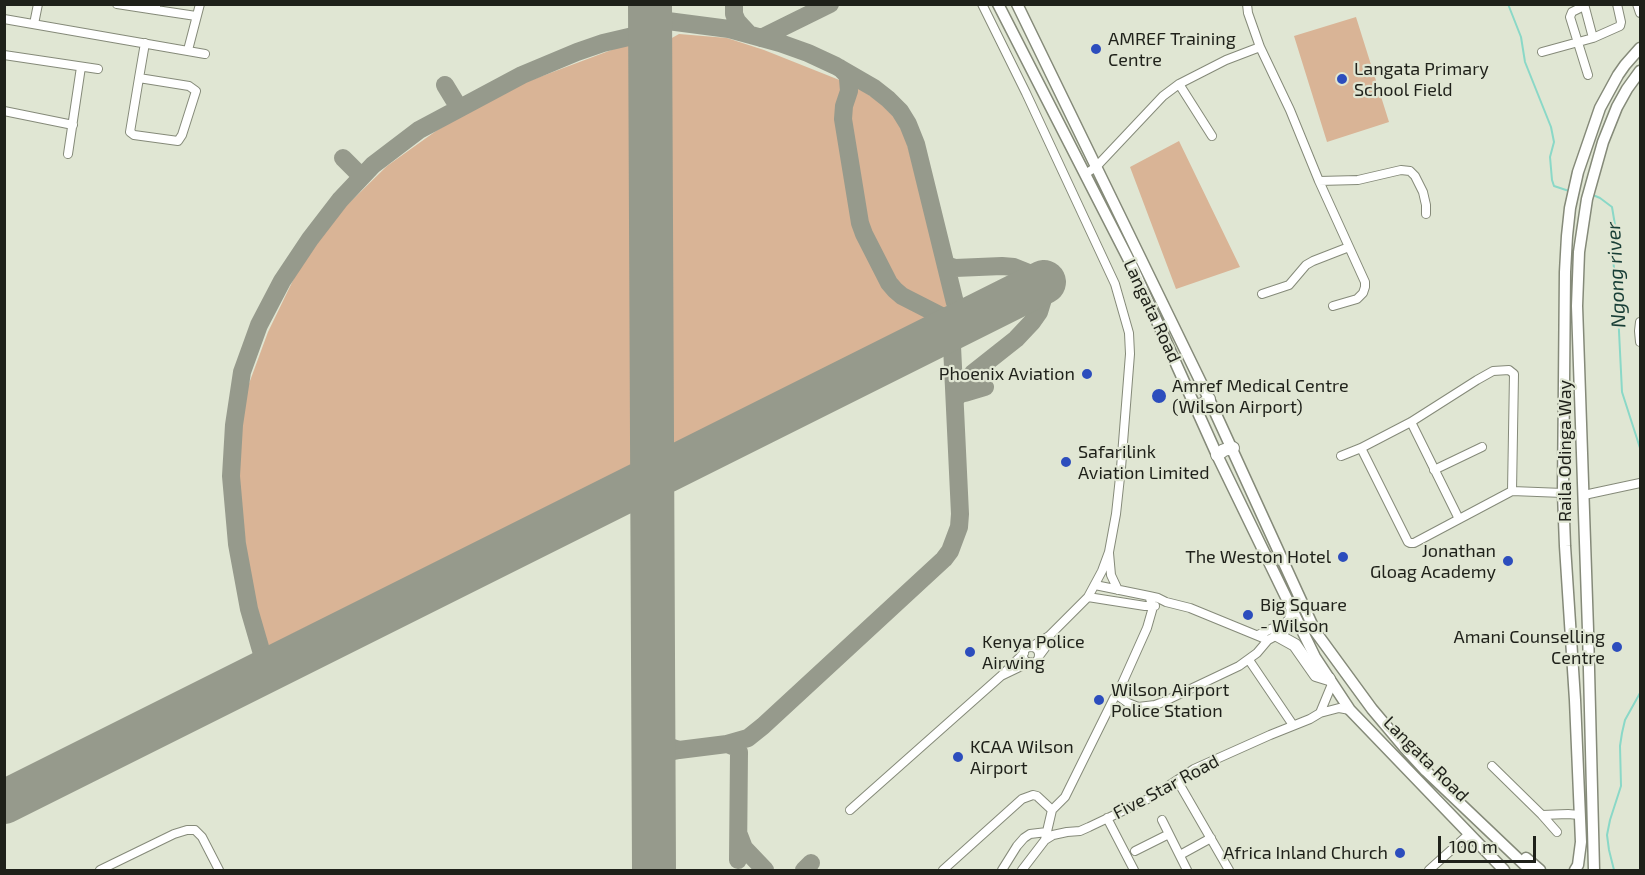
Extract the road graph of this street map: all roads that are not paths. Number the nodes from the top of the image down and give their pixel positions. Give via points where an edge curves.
1 (38, 4) edge
2 (117, 4) edge
3 (200, 4) edge
4 (982, 4) edge
5 (998, 4) edge
6 (1017, 4) edge
7 (1247, 4) edge
8 (1617, 4) edge
9 (1637, 4) edge
10 (1584, 5) edge
11 (156, 7) edge
12 (1641, 13) edge
13 (196, 16) junction
14 (4, 19) edge
15 (34, 24) junction
16 (1593, 38) junction
17 (1577, 42) junction
18 (145, 43) junction
19 (1640, 46) edge
20 (1260, 47) junction
21 (188, 50) junction
22 (1542, 52) dead end
23 (205, 54) dead end
24 (4, 55) edge
25 (81, 68) junction
26 (98, 69) dead end
27 (1641, 70) edge
28 (1588, 75) dead end
29 (139, 78) junction
30 (1179, 84) junction
31 (4, 111) edge
32 (73, 125) junction
33 (1212, 135) dead end
34 (68, 154) dead end
35 (1096, 166) junction
36 (1085, 174) junction
37 (1319, 181) junction
38 (1426, 214) dead end
39 (1350, 247) junction
40 (1262, 294) dead end
41 (1333, 306) dead end
42 (1641, 322) edge
43 (1641, 342) edge
44 (1579, 364) junction
45 (1565, 366) junction
46 (1209, 399) junction
47 (1194, 406) junction
48 (1411, 422) junction
49 (1482, 447) dead end
50 (1233, 448) junction
51 (1361, 448) junction
52 (1217, 455) junction
53 (1341, 456) dead end
54 (1434, 470) junction
55 (1641, 483) edge
56 (1512, 491) junction
57 (1563, 494) junction
58 (1584, 495) junction
59 (1459, 519) junction
60 (1109, 552) junction
61 (1095, 585) junction
62 (1118, 590) junction
63 (1149, 596) junction
64 (1088, 597) junction
65 (1166, 602) junction
66 (1153, 607) junction
67 (1291, 609) junction
68 (1298, 624) junction
69 (1588, 630) junction
70 (1571, 631) junction
71 (1258, 635) junction
72 (1049, 636) junction
73 (1272, 637) junction
74 (1031, 647) junction
75 (1024, 653) junction
76 (1039, 656) junction
77 (1249, 660) junction
78 (1030, 662) junction
79 (1001, 676) junction
80 (1330, 681) junction
81 (1117, 695) junction
82 (1364, 698) junction
83 (1352, 712) junction
84 (1320, 713) junction
85 (1293, 725) junction
86 (1492, 766) dead end
87 (1177, 780) junction
88 (850, 810) dead end
89 (1052, 810) junction
90 (1542, 814) junction
91 (1579, 815) junction
92 (1107, 818) junction
93 (1162, 820) dead end
94 (1557, 832) dead end
95 (1169, 834) junction
96 (1469, 834) junction
97 (1046, 836) junction
98 (1210, 838) junction
99 (1135, 851) dead end
100 (1180, 855) junction
101 (100, 870) edge
102 (219, 870) edge
103 (943, 870) edge
104 (1002, 870) edge
105 (1022, 870) edge
106 (1134, 870) edge
107 (1187, 870) edge
108 (1229, 870) edge
109 (1429, 870) edge
110 (1504, 870) edge
111 (1514, 870) edge
112 (1530, 870) edge
113 (1540, 870) edge
114 (1575, 870) edge
115 (1594, 870) edge

1 - 15 street
2 - 11 street
3 - 13 street
4 - 60 street via 1115,284 1129,333 1116,514
5 - 36 main road, Langata Road
6 - 35 main road, Langata Road
7 - 20 street
8 - 16 street via 1620,26
9 - 12 street
10 - 16 street
10 - 17 street via 1570,14
11 - 13 street
13 - 21 street
14 - 15 street
15 - 18 street
16 - 17 street
17 - 22 street
17 - 28 street
18 - 21 street
18 - 29 street
19 - 45 main road, Raila Odinga Way via 1600,108 1574,191 1565,272
20 - 30 street
20 - 37 street
21 - 23 street
24 - 25 street
25 - 26 street
25 - 32 street
27 - 44 main road, Raila Odinga Way via 1617,107 1588,194 1579,252
29 - 29 street via 131,134 179,140 196,90
30 - 33 street
30 - 35 street
31 - 32 street
32 - 34 street
35 - 36 street
35 - 46 main road, Langata Road
36 - 47 main road, Langata Road via 1133,268
37 - 38 street via 1358,180 1410,171 1423,192
37 - 39 street
39 - 40 street via 1313,261 1289,285
39 - 41 street via 1365,287 1358,298
42 - 43 street
44 - 45 main road
44 - 58 main road, Raila Odinga Way
45 - 57 main road, Raila Odinga Way
46 - 47 main road
46 - 50 main road, Langata Road
47 - 52 main road, Langata Road
48 - 51 street
48 - 54 street
48 - 56 street via 1493,371 1513,372
49 - 54 street
50 - 52 main road
50 - 82 main road, Langata Road via 1315,631
51 - 53 street
51 - 59 street via 1408,542 1414,543
52 - 67 main road, Langata Road
54 - 59 street
55 - 58 street
56 - 57 street
56 - 59 street
57 - 70 main road, Raila Odinga Way
58 - 69 main road, Raila Odinga Way
60 - 61 street
60 - 62 street via 1111,576
61 - 62 street
61 - 64 street
62 - 63 street
63 - 65 street
63 - 66 street
64 - 66 street
64 - 72 street
65 - 66 street
65 - 71 street
66 - 81 street
67 - 68 main road, Langata Road
67 - 71 street via 1286,622
68 - 73 street
68 - 80 main road, Langata Road
69 - 70 main road
69 - 115 main road, Raila Odinga Way
70 - 91 main road, Raila Odinga Way
71 - 73 street
72 - 74 street
72 - 76 street
73 - 77 street
73 - 80 main road via 1295,645 1316,675
74 - 75 street
74 - 76 street
75 - 78 street
75 - 79 street
76 - 78 street
77 - 81 street via 1155,705 1137,707
77 - 85 street
78 - 79 street
79 - 88 street
80 - 83 main road, Langata Road
80 - 84 street
81 - 89 street via 1065,797
82 - 112 main road, Langata Road via 1426,771
82 - 113 main road, Langata Road
83 - 84 street, Five Star Road via 1339,708
83 - 96 main road, Langata Road
83 - 111 main road, Langata Road via 1395,749
84 - 85 street, Five Star Road
85 - 87 street, Five Star Road
86 - 90 street
87 - 92 street, Five Star Road
87 - 98 street
89 - 97 street
89 - 103 street via 1037,796 1022,799
90 - 91 street
90 - 94 street
91 - 114 main road, Raila Odinga Way via 1580,855
92 - 97 street, Five Star Road via 1080,831
92 - 106 street
93 - 95 street
95 - 99 street
95 - 100 street
96 - 109 street
96 - 110 main road, Langata Road
97 - 104 street, Five Star Road via 1030,834 1024,838
97 - 105 street
98 - 100 street
98 - 108 street
100 - 107 street
101 - 102 street via 188,830 195,830 202,837

